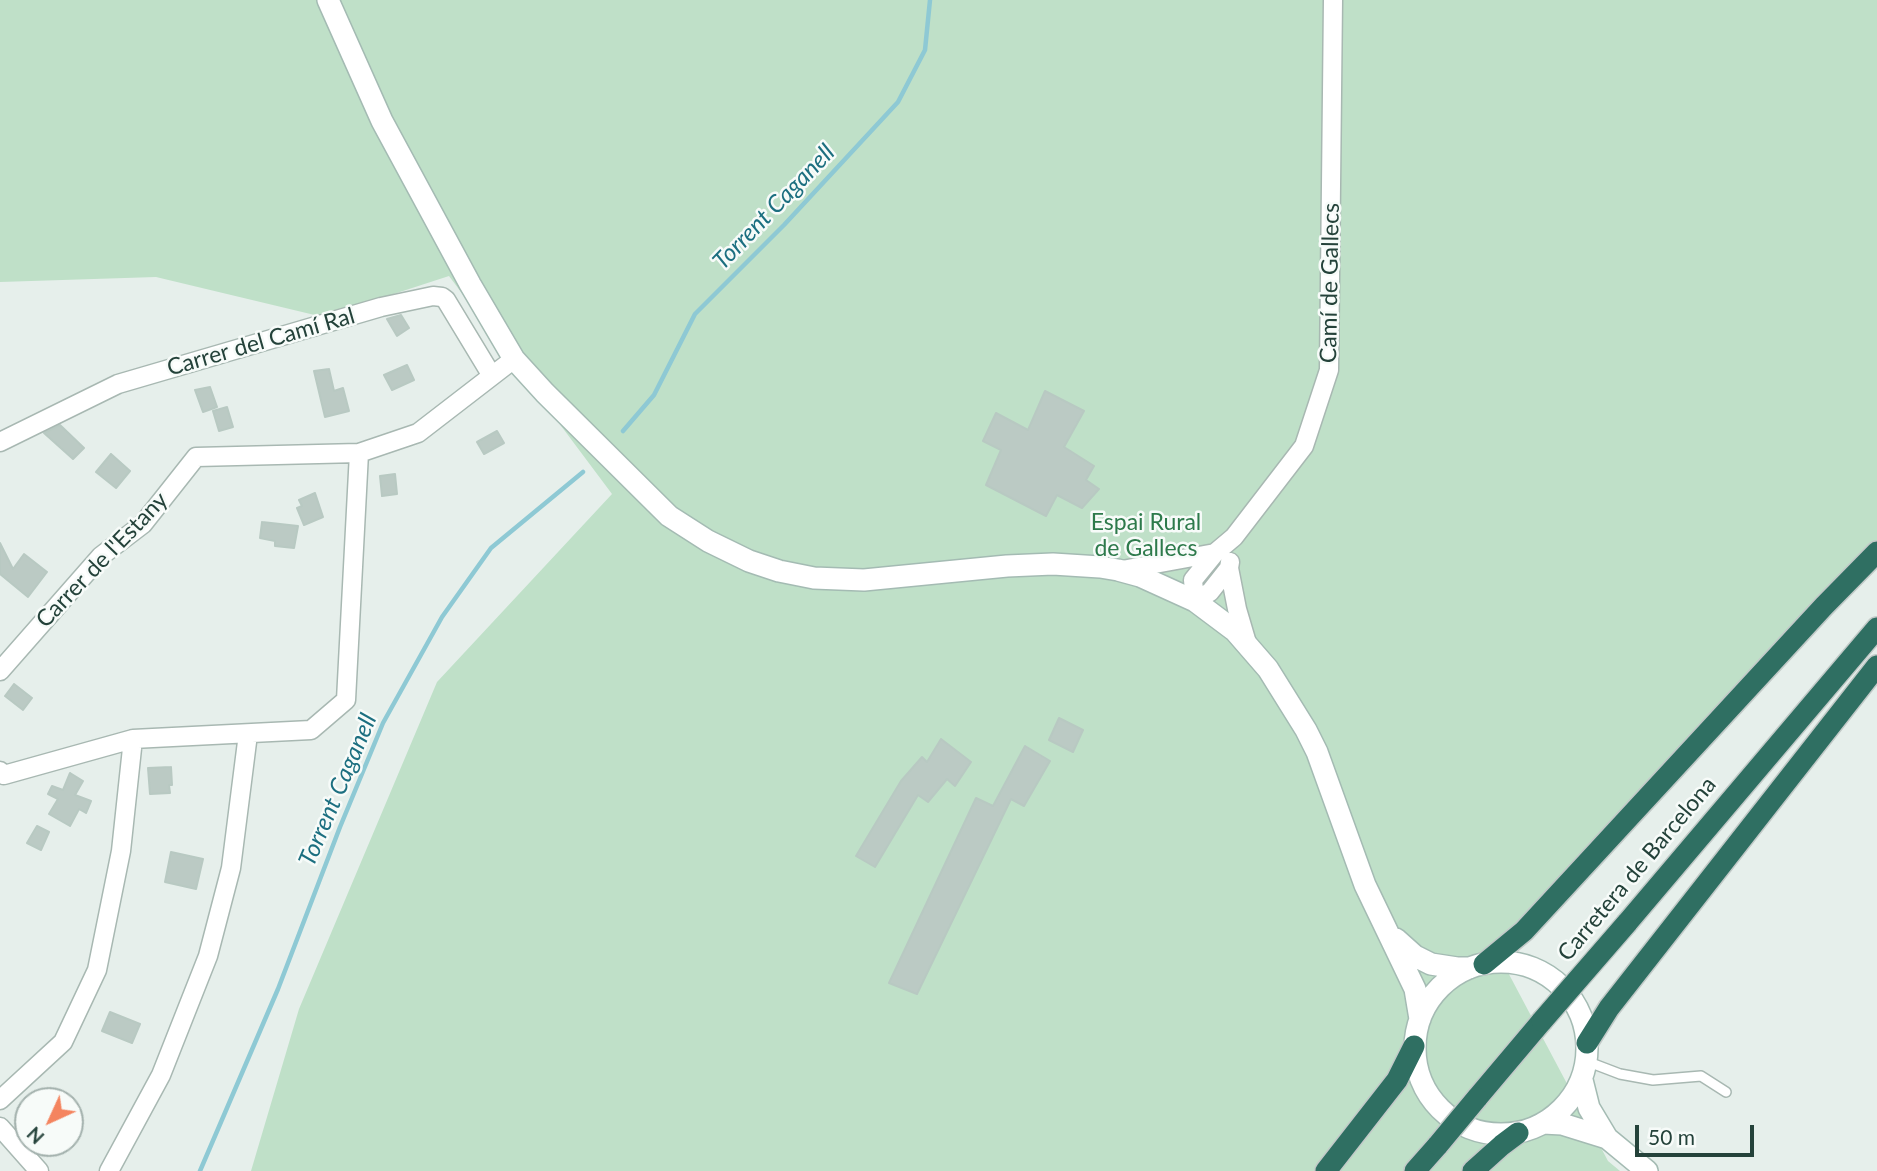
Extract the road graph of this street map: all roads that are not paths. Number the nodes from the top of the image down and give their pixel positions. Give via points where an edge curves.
1 (328, 0) edge
2 (1333, 0) edge
3 (514, 359) junction
4 (492, 376) junction
5 (0, 442) edge
6 (359, 453) junction
7 (1234, 537) junction
8 (1877, 552) edge
9 (1215, 553) junction
10 (1229, 568) junction
11 (1118, 570) junction
12 (1195, 601) junction
13 (1877, 628) edge
14 (1247, 643) junction
15 (1877, 666) edge
16 (0, 671) edge
17 (247, 734) junction
18 (134, 739) junction
19 (0, 771) edge
20 (1381, 921) junction
21 (1476, 966) junction
22 (1420, 1019) junction
23 (1414, 1046) junction
24 (1585, 1061) junction
25 (1726, 1092) dead end
26 (0, 1100) edge
27 (1543, 1123) junction
28 (0, 1127) edge
29 (1518, 1133) junction
30 (1607, 1138) junction
31 (39, 1171) edge
32 (109, 1171) edge
33 (1325, 1171) edge
34 (1415, 1171) edge
35 (1473, 1171) edge
36 (1647, 1171) edge

1 - 3 main road via 382,121
2 - 7 street, Camí de Gallecs via 1329,370 1304,446
3 - 4 street, Carrer de l'Estany
3 - 11 main road via 669,516 749,561 814,578 864,579 1053,564
4 - 5 street, Carrer del Camí Ral via 446,300 433,296 118,384
4 - 6 street, Carrer de l'Estany via 418,433
6 - 16 street, Carrer de l'Estany via 196,457 143,524 101,556
6 - 17 street via 346,700 311,730
7 - 9 street, Camí de Gallecs
7 - 10 street, Camí de Gallecs
8 - 21 highway via 1524,931
9 - 11 street
9 - 12 street, Camí de Gallecs via 1193,580
10 - 12 street via 1210,592
10 - 14 street, Camí de Gallecs
11 - 12 main road
12 - 14 main road
13 - 34 highway, Carretera de Barcelona, bridge
14 - 20 main road via 1282,688 1317,752
15 - 24 highway via 1609,1008
17 - 18 street
17 - 32 street via 231,867 208,956 161,1075
18 - 19 street via 4,775
18 - 26 street via 121,851 97,970 63,1042
20 - 21 main road via 1415,957 1445,967
20 - 22 main road via 1415,989
21 - 22 main road via 1439,989
21 - 24 main road via 1509,963 1553,980 1577,1008 1584,1025
22 - 23 main road
23 - 29 main road via 1424,1086 1449,1119 1472,1131
23 - 33 highway via 1397,1080
24 - 25 lane via 1653,1080 1701,1076
24 - 27 main road via 1568,1102
24 - 30 main road via 1589,1108
27 - 29 main road
27 - 30 main road
28 - 31 street
29 - 35 highway
30 - 36 main road

